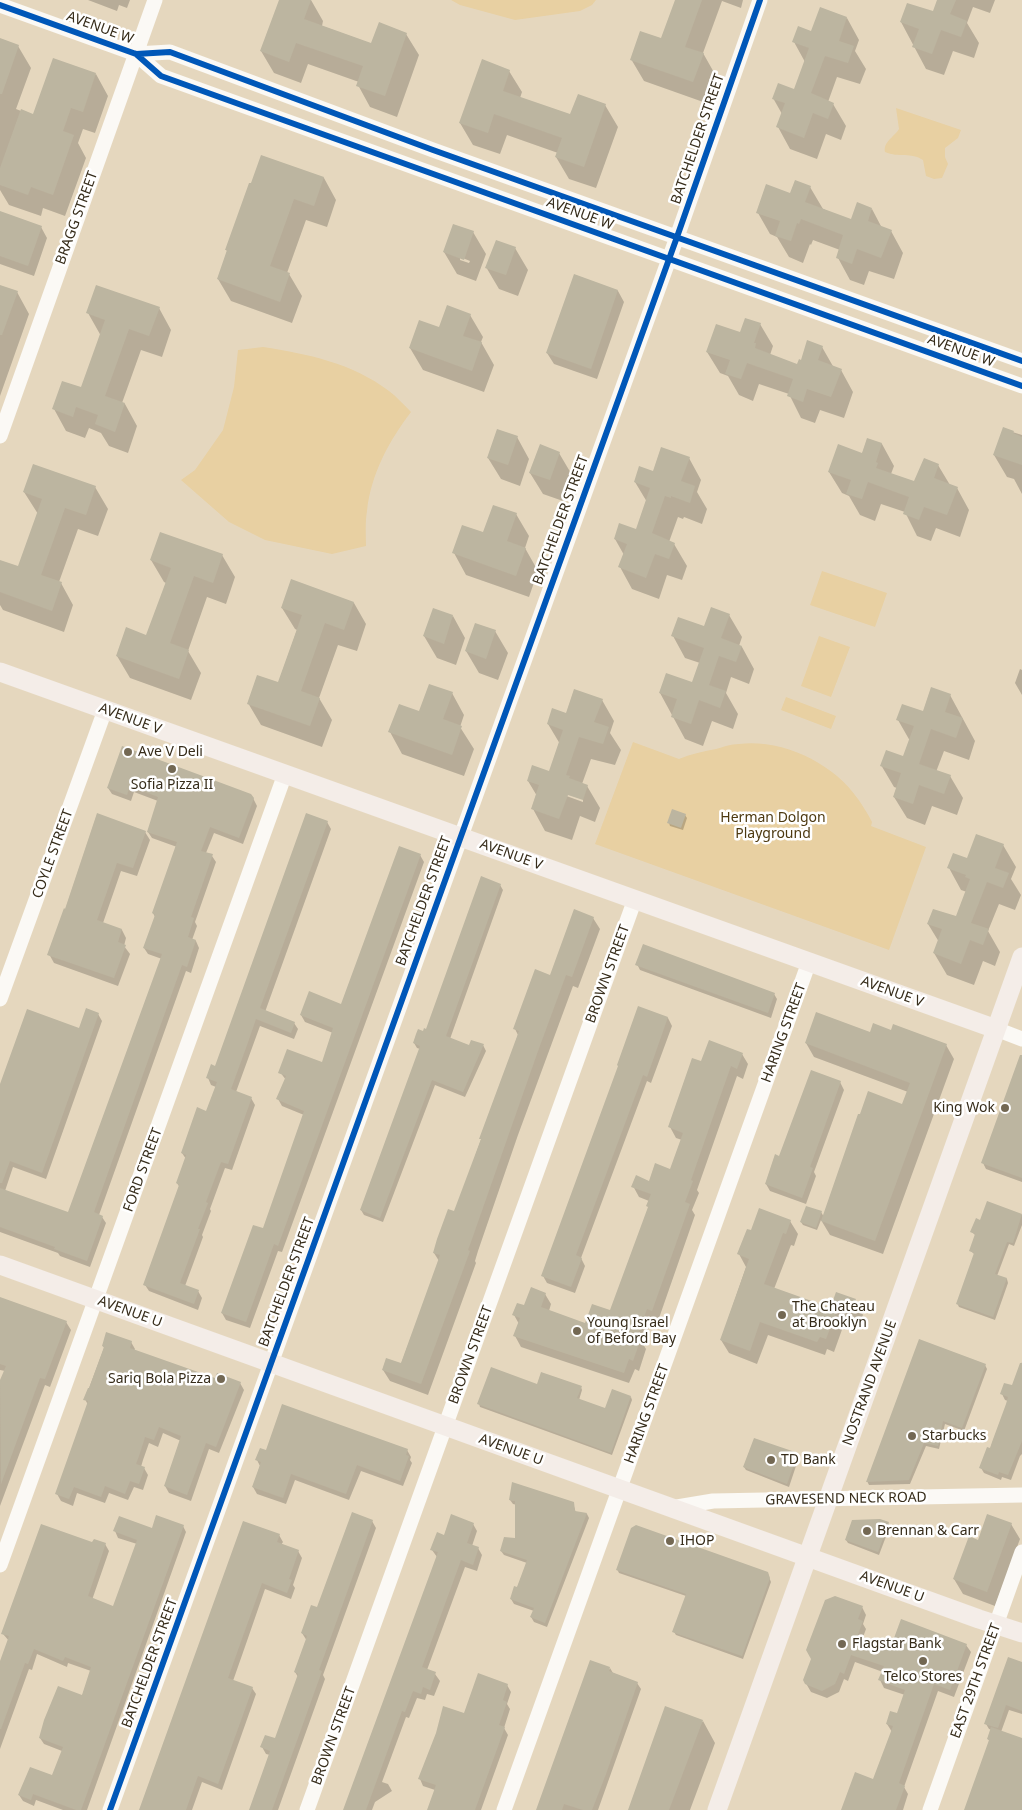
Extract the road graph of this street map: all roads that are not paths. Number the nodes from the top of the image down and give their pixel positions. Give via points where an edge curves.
1 (155, 0) edge
2 (760, 0) edge
3 (0, 5) edge
4 (136, 54) junction
5 (677, 237) junction
6 (669, 259) junction
7 (1022, 361) edge
8 (1022, 386) edge
9 (0, 436) edge
10 (0, 672) edge
11 (105, 710) junction
12 (285, 774) junction
13 (460, 837) junction
14 (634, 899) junction
15 (1022, 956) edge
16 (809, 962) junction
17 (0, 999) edge
18 (996, 1029) junction
19 (1022, 1039) edge
20 (0, 1265) edge
21 (96, 1300) junction
22 (271, 1363) junction
23 (445, 1426) junction
24 (620, 1489) junction
25 (1022, 1494) edge
26 (828, 1499) junction
27 (671, 1508) junction
28 (1022, 1552) edge
29 (808, 1557) junction
30 (0, 1565) edge
31 (996, 1624) junction
32 (1022, 1633) edge
33 (110, 1810) edge
34 (307, 1810) edge
35 (504, 1810) edge
36 (717, 1810) edge
37 (930, 1810) edge

1 - 4 street, BRAGG STREET
2 - 5 street, BATCHELDER STREET
3 - 4 street, AVENUE W
4 - 5 street, AVENUE W via 170,52
4 - 6 street, AVENUE W via 162,76
4 - 9 street, BRAGG STREET
5 - 6 street, BATCHELDER STREET
5 - 7 street, AVENUE W
6 - 8 street, AVENUE W
6 - 13 street, BATCHELDER STREET
10 - 11 main road, AVENUE V
11 - 12 main road, AVENUE V
11 - 17 street, COYLE STREET
12 - 13 main road, AVENUE V
12 - 21 street, FORD STREET
13 - 14 main road, AVENUE V
13 - 22 street, BATCHELDER STREET
14 - 16 main road, AVENUE V
14 - 23 street, BROWN STREET
15 - 18 main road, NOSTRAND AVENUE
16 - 18 main road, AVENUE V
16 - 24 street, HARING STREET
18 - 19 street, AVENUE V
18 - 26 main road, NOSTRAND AVENUE
20 - 21 main road, AVENUE U
21 - 22 main road, AVENUE U
21 - 30 street, FORD STREET
22 - 23 main road, AVENUE U
22 - 33 street, BATCHELDER STREET
23 - 24 main road, AVENUE U
23 - 34 street, BROWN STREET
24 - 27 main road, AVENUE U
24 - 35 street, HARING STREET
25 - 26 street, GRAVESEND NECK ROAD
26 - 27 street, GRAVESEND NECK ROAD via 713,1501
26 - 29 main road, NOSTRAND AVENUE
27 - 29 main road, AVENUE U
28 - 31 street, EAST 29TH STREET
29 - 31 main road, AVENUE U
29 - 36 main road, NOSTRAND AVENUE
31 - 32 main road, AVENUE U
31 - 37 street, EAST 29TH STREET

